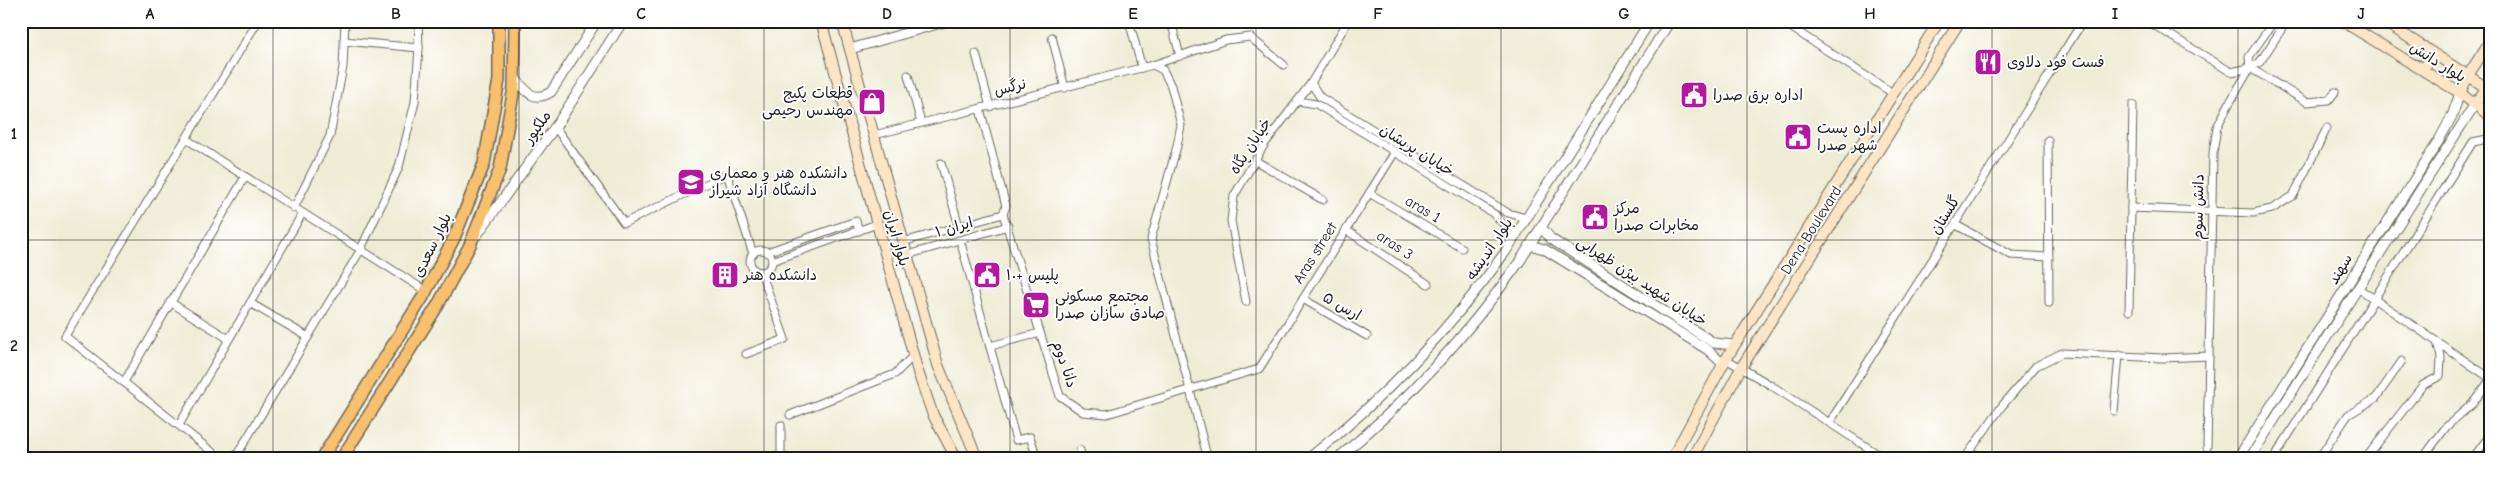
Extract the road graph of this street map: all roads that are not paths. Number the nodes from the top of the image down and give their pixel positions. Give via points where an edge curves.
1 (258, 21) edge
2 (344, 21) edge
3 (418, 21) edge
4 (499, 21) edge
5 (515, 21) edge
6 (597, 21) edge
7 (623, 21) edge
8 (821, 21) edge
9 (842, 21) edge
10 (948, 21) edge
11 (1129, 21) edge
12 (1171, 21) edge
13 (1348, 21) edge
14 (1650, 21) edge
15 (1670, 21) edge
16 (1782, 21) edge
17 (1939, 21) edge
18 (1960, 21) edge
19 (2083, 21) edge
20 (2148, 21) edge
21 (2274, 21) edge
22 (2287, 21) edge
23 (2342, 21) edge
24 (2383, 21) edge
25 (1052, 37) dead end
26 (344, 41) junction
27 (2490, 41) edge
28 (2424, 47) junction
29 (420, 48) junction
30 (850, 49) junction
31 (976, 54) dead end
32 (1180, 56) junction
33 (1153, 65) junction
34 (1284, 65) dead end
35 (2414, 65) junction
36 (1142, 68) junction
37 (2250, 68) junction
38 (2469, 74) junction
39 (908, 75) dead end
40 (515, 78) junction
41 (1311, 83) junction
42 (2489, 86) edge
43 (1065, 88) junction
44 (2335, 92) dead end
45 (2460, 93) junction
46 (1894, 94) junction
47 (1298, 101) junction
48 (2476, 104) junction
49 (2133, 105) dead end
50 (990, 107) junction
51 (980, 109) junction
52 (2490, 116) edge
53 (921, 123) junction
54 (555, 127) junction
55 (2327, 128) dead end
56 (874, 135) junction
57 (186, 139) junction
58 (2048, 140) dead end
59 (2490, 141) edge
60 (1395, 152) junction
61 (1256, 161) junction
62 (941, 163) dead end
63 (245, 177) junction
64 (1369, 193) junction
65 (1323, 200) dead end
66 (294, 208) junction
67 (2131, 208) junction
68 (2212, 211) junction
69 (302, 214) junction
70 (1003, 214) junction
71 (1526, 218) junction
72 (878, 224) junction
73 (1956, 224) junction
74 (959, 226) junction
75 (1008, 226) junction
76 (1541, 227) junction
77 (1346, 230) junction
78 (859, 231) junction
79 (1515, 236) junction
80 (960, 240) junction
81 (903, 242) junction
82 (470, 245) junction
83 (1530, 245) junction
84 (1462, 248) dead end
85 (360, 250) junction
86 (767, 252) junction
87 (753, 254) junction
88 (907, 255) junction
89 (2048, 257) junction
90 (772, 261) junction
91 (761, 272) junction
92 (2349, 281) junction
93 (1428, 284) dead end
94 (2358, 288) junction
95 (426, 291) junction
96 (1303, 299) junction
97 (2374, 299) junction
98 (170, 302) junction
99 (1246, 302) dead end
100 (250, 303) junction
101 (2049, 303) dead end
102 (2129, 311) dead end
103 (1040, 333) junction
104 (1367, 336) dead end
105 (308, 337) junction
106 (229, 339) junction
107 (2437, 342) junction
108 (1734, 345) junction
109 (990, 346) junction
110 (746, 354) dead end
111 (914, 355) junction
112 (2119, 355) junction
113 (2209, 356) junction
114 (2402, 361) dead end
115 (1724, 362) junction
116 (1259, 368) joint
117 (1741, 368) junction
118 (2490, 379) edge
119 (124, 382) junction
120 (1190, 389) junction
121 (2114, 411) dead end
122 (790, 415) dead end
123 (1830, 422) junction
124 (179, 425) junction
125 (781, 425) dead end
126 (2490, 435) edge
127 (2207, 447) dead end
128 (220, 458) edge
129 (235, 458) edge
130 (322, 458) edge
131 (342, 458) edge
132 (781, 458) edge
133 (956, 458) edge
134 (977, 458) edge
135 (1036, 458) edge
136 (1206, 458) edge
137 (1309, 458) edge
138 (1338, 458) edge
139 (1672, 458) edge
140 (1692, 458) edge
141 (1884, 458) edge
142 (1965, 458) edge
143 (2238, 458) edge
144 (2250, 458) edge
145 (2274, 458) edge
146 (2319, 458) edge
147 (2366, 458) edge
148 (2423, 458) edge
149 (2473, 458) edge

1 - 57 street
2 - 26 street
3 - 29 street
4 - 95 main road, بلوار سعدی via 499,80 484,164 454,238
5 - 40 main road
6 - 40 street, ملکپور via 551,92 536,97
7 - 54 street, ملکپور
8 - 72 main road, بلوار ایران
9 - 30 main road, بلوار ایران
10 - 30 street
11 - 36 street
12 - 32 street
13 - 41 street, خیابان پگاه
14 - 71 street, بلوار اندیشه
15 - 76 street, بلوار اندیشه
16 - 46 street
17 - 46 main road, Dena Boulevard
18 - 117 main road, Dena Boulevard
19 - 73 street, گلستان
20 - 37 street via 2231,72
21 - 37 street, دانش سوم via 2250,57
22 - 37 street, دانش سوم via 2260,62
23 - 35 main road, بلوار دانش
24 - 28 main road, بلوار دانش
25 - 43 street
26 - 29 street
26 - 66 street via 330,136
27 - 38 main road
28 - 35 main road via 2429,63
28 - 38 main road, بلوار دانش
29 - 85 street via 415,102 399,167
30 - 56 main road, بلوار ایران
31 - 50 street
32 - 33 street, نرگس
32 - 34 street, نرگس via 1226,40 1250,38
33 - 36 street, نرگس
33 - 120 street via 1163,70 1172,86 1181,125 1151,239
35 - 45 main road, بلوار دانش
36 - 43 street, نرگس
37 - 44 street via 2307,102 2329,100
37 - 68 street, دانش سوم via 2217,127
38 - 42 main road, بلوار دانش
38 - 45 main road
39 - 53 street
40 - 82 main road via 500,168
41 - 47 street, خیابان پگاه
41 - 71 street, خیابان پریشان via 1320,97 1508,213
42 - 48 main road
43 - 50 street, نرگس
45 - 48 main road, بلوار دانش
45 - 92 street, سهند via 2438,142
46 - 108 main road, Dena Boulevard
47 - 60 street, خیابان پریشان via 1316,104
47 - 61 street, خیابان پگاه via 1264,145
48 - 52 main road, بلوار دانش
48 - 94 street, سهند
49 - 67 street
50 - 51 street, نرگس
51 - 53 street, نرگس
51 - 70 street, دانا دوم via 1006,206
53 - 56 street, نرگس
54 - 82 street, ملکپور
54 - 87 street via 624,223 727,174
55 - 68 street via 2293,196 2272,209 2253,213
56 - 81 main road, بلوار ایران
57 - 63 street
57 - 119 street via 65,336
58 - 89 street
59 - 97 street via 2473,142
60 - 64 street, Aras street
60 - 79 street, خیابان پریشان via 1494,214
61 - 65 street
61 - 99 street, خیابان پگاه via 1234,196 1231,221
62 - 74 street
63 - 66 street
63 - 98 street
64 - 77 street, Aras street
64 - 84 street, aras 1
66 - 69 street
67 - 68 street
67 - 102 street
68 - 113 street, دانش سوم
69 - 85 street
69 - 100 street
70 - 74 street, ایران ۱
70 - 75 street, دانا دوم
71 - 79 street, بلوار اندیشه
72 - 78 street
72 - 111 main road, بلوار ایران
73 - 89 street via 2011,255
73 - 123 street, گلستان
74 - 81 street, ایران ۱
75 - 80 street, ایران ۱
75 - 103 street, دانا دوم
76 - 83 street, بلوار اندیشه
76 - 108 street, خیابان شهید بیژن ظهرابی via 1551,239 1714,343
77 - 93 street, aras 3
77 - 96 street, Aras street
78 - 86 street via 856,221
78 - 90 street
79 - 137 street, بلوار اندیشه via 1480,286 1410,367
80 - 88 street, ایران ۱
80 - 109 street
81 - 88 main road, بلوار ایران
82 - 131 main road via 438,305
83 - 115 street, خیابان شهید بیژن ظهرابی via 1544,249
83 - 138 street, بلوار اندیشه via 1460,339 1382,420
85 - 95 street
85 - 105 street
86 - 87 street via 760,250
86 - 90 street
87 - 91 street via 752,267
88 - 134 main road, بلوار ایران via 938,365
89 - 101 street
90 - 91 street via 769,268
91 - 110 street via 785,339
92 - 94 street
92 - 143 street, سهند
94 - 97 street
94 - 144 street, سهند
95 - 130 main road, بلوار سعدی
96 - 104 street, ارس ۵
96 - 116 street, Aras street
97 - 107 street
97 - 145 street
98 - 106 street
98 - 119 street
100 - 105 street
100 - 106 street
103 - 109 street
103 - 120 street, دانا دوم via 1060,396 1083,412 1107,414
105 - 129 street
106 - 124 street
107 - 118 street
107 - 147 street via 2442,357 2440,376 2423,385
108 - 115 main road, Dena Boulevard
109 - 135 street via 1016,440 1030,437
111 - 122 street via 895,374
111 - 133 main road, بلوار ایران via 932,415
112 - 113 street via 2162,358
112 - 121 street
112 - 142 street via 2062,353 2036,366
113 - 127 street, دانش سوم
114 - 146 street via 2376,398 2348,415
115 - 117 street
115 - 139 main road, Dena Boulevard
116 - 120 street, دانا دوم
117 - 123 street
117 - 140 main road, Dena Boulevard
118 - 148 street
119 - 124 street
120 - 136 street
123 - 141 street
124 - 128 street
125 - 132 street
126 - 149 street

